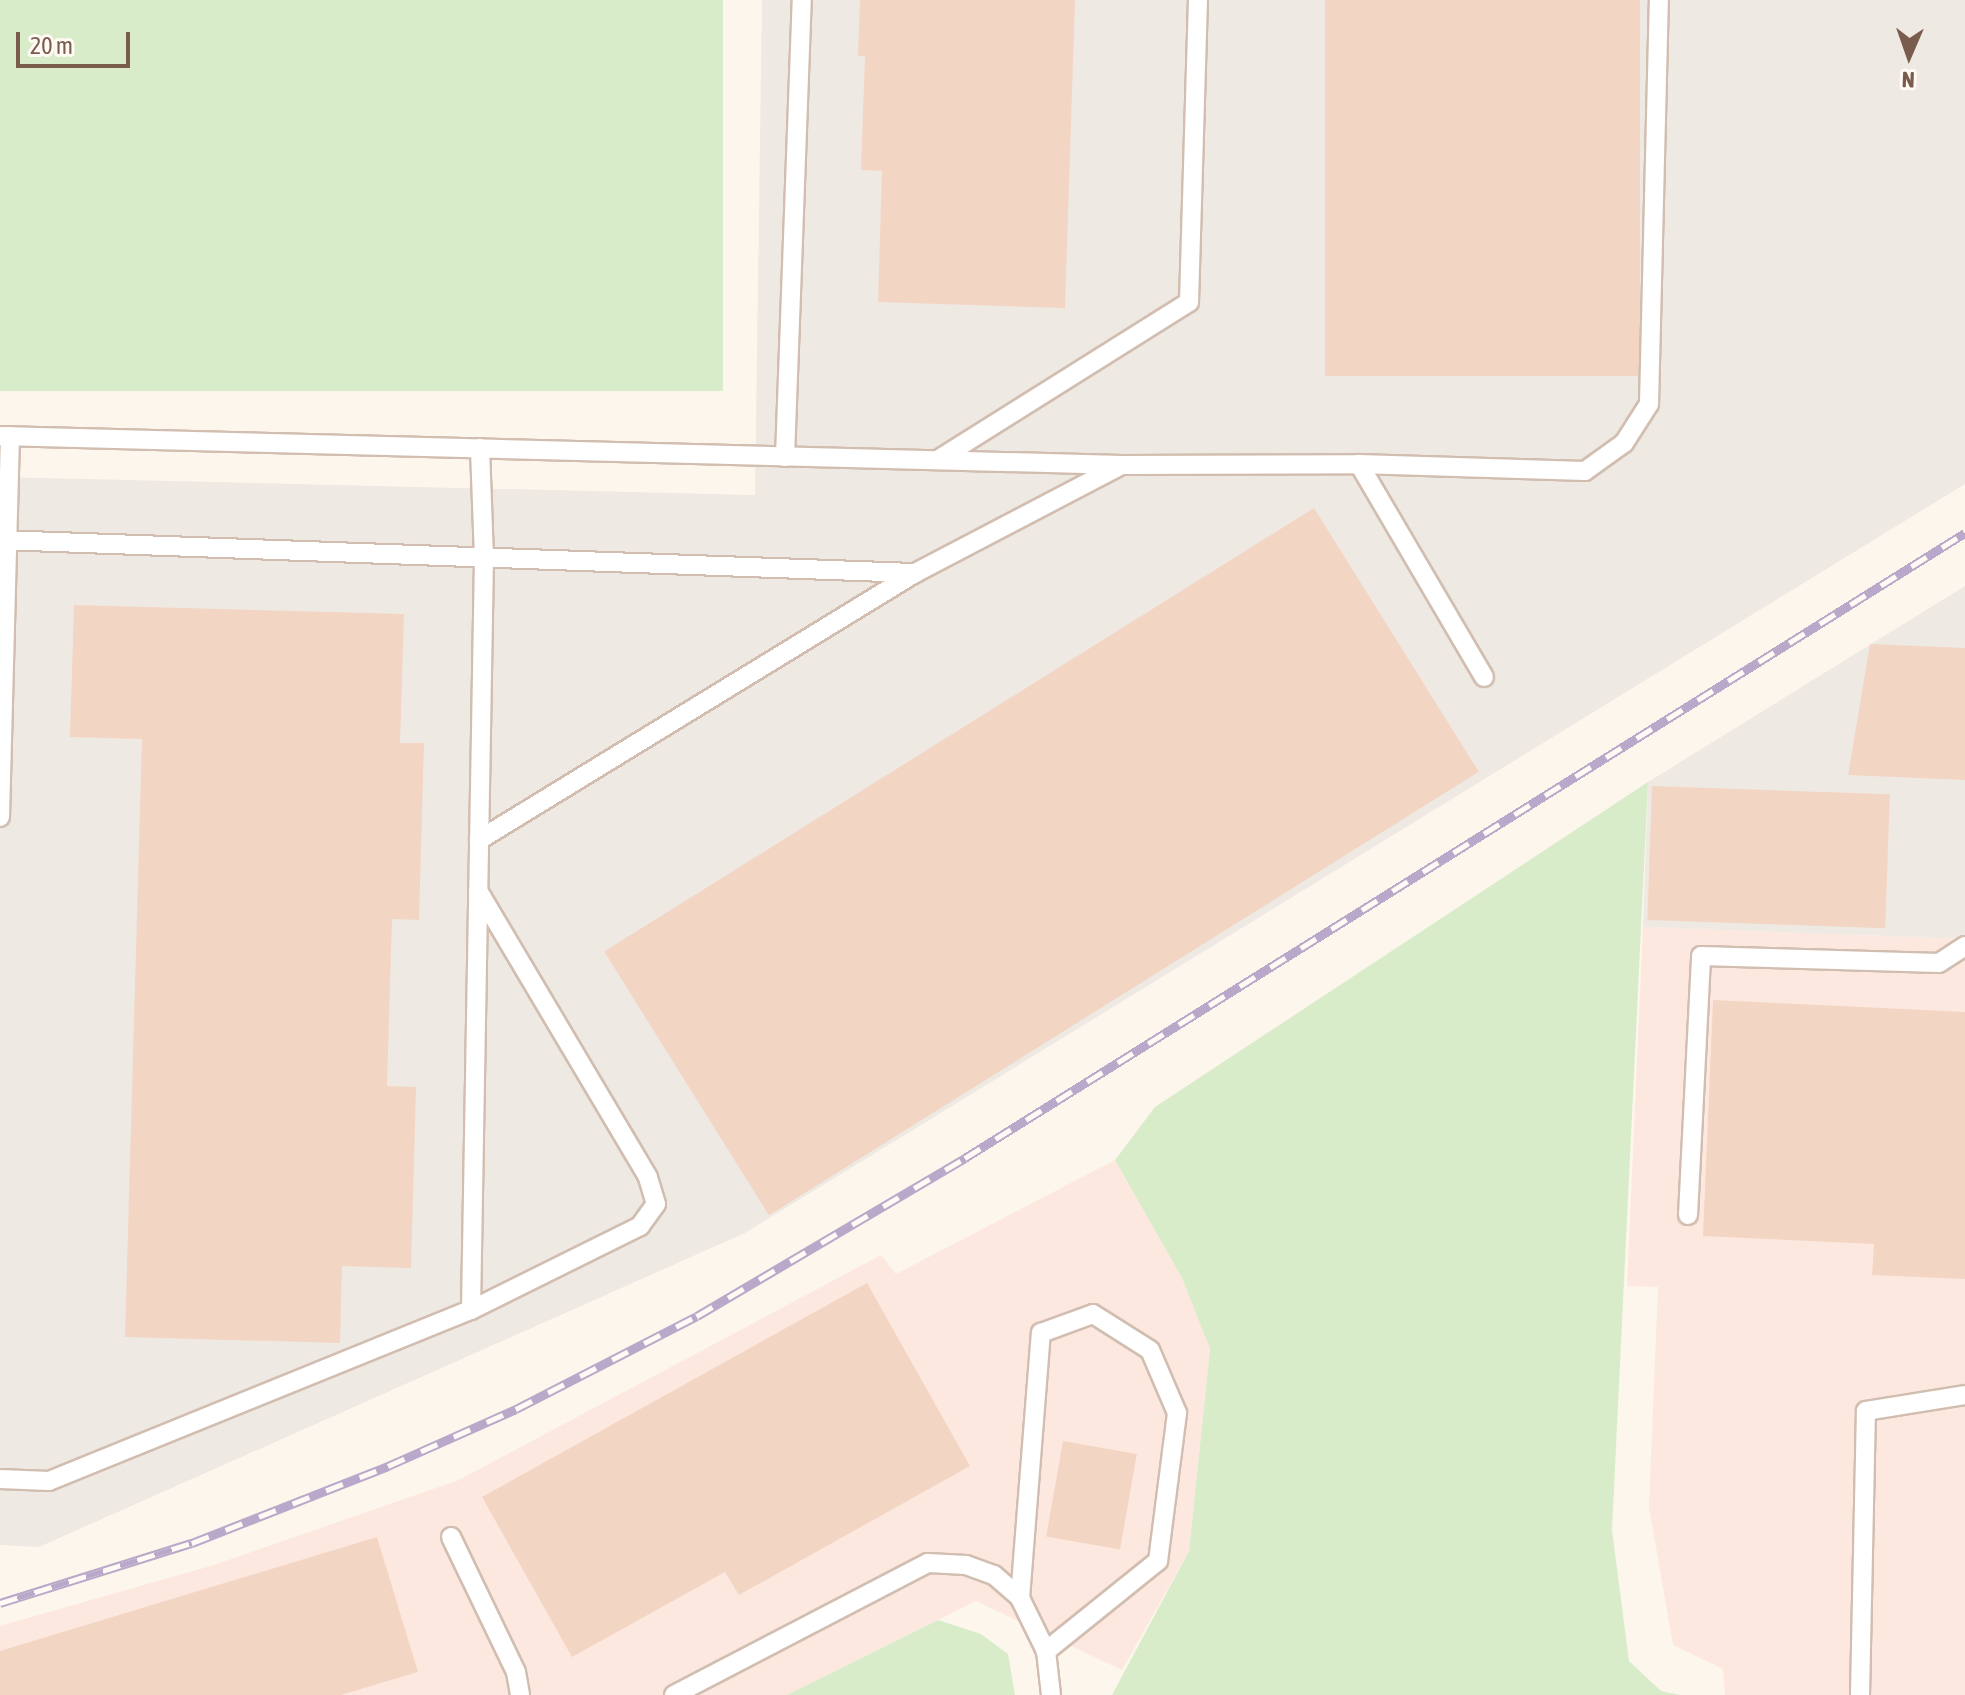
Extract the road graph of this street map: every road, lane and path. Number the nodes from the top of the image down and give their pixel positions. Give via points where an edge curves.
1 (802, 0) edge
2 (1198, 0) edge
3 (1659, 0) edge
4 (5, 436) edge
5 (480, 448) junction
6 (785, 457) junction
7 (939, 459) junction
8 (1359, 464) junction
9 (1122, 465) junction
10 (4, 540) edge
11 (484, 558) junction
12 (915, 573) junction
13 (1484, 677) dead end
14 (0, 817) edge
15 (479, 840) junction
16 (478, 891) junction
17 (1965, 946) edge
18 (1688, 1215) dead end
19 (471, 1310) junction
20 (1965, 1395) edge
21 (0, 1479) edge
22 (451, 1537) dead end
23 (1020, 1598) junction
24 (1046, 1651) junction
25 (520, 1695) edge
26 (674, 1695) edge
27 (1051, 1695) edge
28 (1860, 1695) edge

1 - 6 lane
2 - 7 lane via 1189,302
3 - 8 lane via 1649,404 1641,417 1624,443 1585,471
4 - 5 lane
4 - 10 lane
5 - 6 lane
5 - 11 lane
6 - 7 lane
7 - 9 lane
8 - 9 lane
8 - 13 lane
9 - 12 lane
10 - 11 lane
10 - 14 lane
11 - 12 lane
11 - 15 lane
12 - 15 lane
15 - 16 lane
16 - 19 lane
16 - 19 lane via 648,1177 656,1204 640,1226
17 - 18 lane via 1939,963 1701,956
19 - 21 lane via 49,1481
20 - 28 lane via 1866,1411
22 - 25 lane via 516,1672
23 - 24 lane
23 - 24 lane via 1041,1333 1093,1314 1150,1350 1177,1413 1158,1561
23 - 26 lane via 994,1575 966,1565 928,1563
24 - 27 lane

